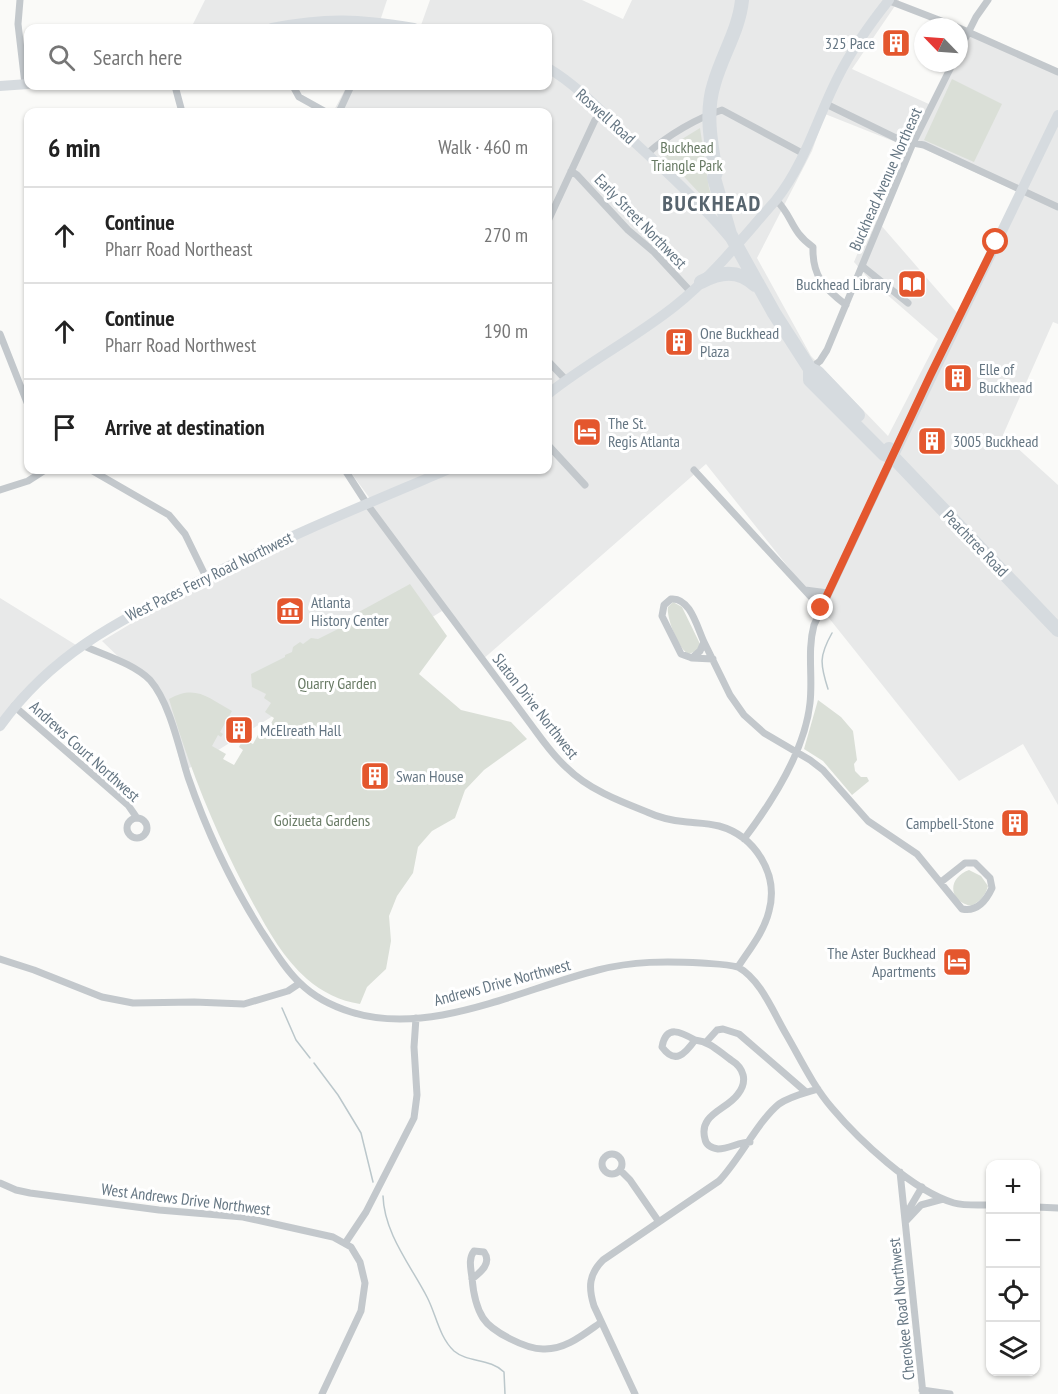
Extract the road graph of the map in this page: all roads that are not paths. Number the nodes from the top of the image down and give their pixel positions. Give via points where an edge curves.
1 (20, 0) edge
2 (742, 0) edge
3 (888, 0) edge
4 (988, 0) edge
5 (935, 18) edge
6 (293, 24) edge
7 (365, 24) edge
8 (969, 31) joint
9 (24, 64) edge
10 (552, 71) edge
11 (948, 72) edge
12 (1058, 72) edge
13 (24, 84) edge
14 (0, 86) edge
15 (176, 90) edge
16 (295, 90) edge
17 (349, 90) edge
18 (825, 104) junction
19 (180, 108) edge
20 (319, 108) edge
21 (341, 108) edge
22 (602, 112) junction
23 (710, 114) junction
24 (1058, 115) edge
25 (913, 143) junction
26 (648, 153) junction
27 (804, 154) junction
28 (571, 171) junction
29 (1022, 190) junction
30 (776, 200) junction
31 (1058, 207) edge
32 (552, 211) edge
33 (736, 245) junction
34 (862, 266) junction
35 (696, 287) junction
36 (761, 291) junction
37 (908, 303) dead end
38 (846, 305) junction
39 (0, 334) edge
40 (552, 365) edge
41 (810, 369) junction
42 (566, 380) junction
43 (552, 391) edge
44 (24, 395) edge
45 (552, 449) edge
46 (892, 457) junction
47 (694, 470) dead end
48 (39, 474) edge
49 (98, 474) edge
50 (348, 474) edge
51 (438, 474) edge
52 (585, 485) dead end
53 (0, 490) edge
54 (368, 504) junction
55 (207, 577) junction
56 (805, 590) junction
57 (828, 593) junction
58 (821, 608) junction
59 (1057, 626) edge
60 (704, 642) junction
61 (82, 645) junction
62 (692, 658) junction
63 (713, 659) junction
64 (14, 706) junction
65 (0, 726) edge
66 (796, 751) junction
67 (137, 818) dead end
68 (744, 839) junction
69 (941, 882) junction
70 (0, 959) edge
71 (738, 967) junction
72 (300, 984) junction
73 (416, 1018) junction
74 (695, 1040) junction
75 (707, 1041) junction
76 (818, 1089) junction
77 (806, 1092) junction
78 (750, 1142) junction
79 (620, 1170) dead end
80 (900, 1172) junction
81 (0, 1183) edge
82 (920, 1186) junction
83 (944, 1198) junction
84 (986, 1205) edge
85 (1040, 1207) edge
86 (1058, 1208) edge
87 (905, 1216) junction
88 (659, 1221) junction
89 (346, 1242) junction
90 (472, 1279) dead end
91 (600, 1323) junction
92 (922, 1392) edge
93 (322, 1394) edge
94 (635, 1394) edge
95 (950, 1394) edge

1 - 9 street via 18,24
2 - 23 highway via 713,86
3 - 5 street
3 - 18 main road via 853,50
4 - 8 street
6 - 7 main road via 329,19
8 - 12 street
10 - 22 main road, Roswell Road
11 - 25 street, Buckhead Avenue Northeast
13 - 14 main road
15 - 19 street
16 - 20 street via 299,97
17 - 21 street
18 - 25 street
18 - 27 main road
22 - 26 main road, Roswell Road
22 - 28 street
23 - 26 street
23 - 27 street via 722,110
23 - 33 highway via 716,172 721,175 739,231
24 - 29 main road
25 - 29 street
25 - 34 street, Buckhead Avenue Northeast
26 - 33 main road, Roswell Road
27 - 30 main road
28 - 32 street
28 - 35 street, Early Street Northwest via 628,230
29 - 31 street
29 - 46 main road
30 - 33 main road
30 - 38 street via 801,239 813,246 822,285
33 - 35 main road
33 - 36 highway, Peachtree Road
34 - 37 street
34 - 38 street, Buckhead Avenue Northeast
35 - 36 highway via 715,276 734,274 746,278
35 - 42 main road via 658,318
36 - 41 highway, Peachtree Road
38 - 41 street, Buckhead Avenue Northeast via 823,357
39 - 44 street
40 - 42 street
41 - 46 highway, Peachtree Road via 810,380 884,454
42 - 43 main road
45 - 52 street
46 - 57 street
46 - 59 highway, Peachtree Road
47 - 56 street
48 - 53 street
49 - 55 street via 169,515 185,534
50 - 54 street, Slaton Drive Northwest
51 - 54 main road, West Paces Ferry Road Northwest
54 - 55 main road, West Paces Ferry Road Northwest
54 - 68 street, Slaton Drive Northwest via 569,770 594,788 649,813 675,821 718,826
55 - 61 main road, West Paces Ferry Road Northwest via 117,621
56 - 57 street
56 - 58 street
57 - 58 street
58 - 66 street via 811,636 810,704
60 - 62 street
60 - 62 street via 686,603 676,599 666,602 662,616 681,654
60 - 63 street
61 - 64 main road, West Paces Ferry Road Northwest
61 - 72 street, Andrews Drive Northwest via 140,672 157,689 225,869 276,954
62 - 63 street
63 - 66 street via 744,715 764,733
64 - 65 main road, West Paces Ferry Road Northwest
64 - 67 street, Andrews Court Northwest via 128,805
66 - 68 street via 774,798
66 - 69 street via 823,771 868,821 917,854
68 - 71 street, Slaton Drive Northwest via 765,865 771,897 764,925
69 - 69 street via 962,909 968,910 980,905 992,888 990,878 975,863 965,863
70 - 72 street via 102,997 133,1003 244,1004
71 - 73 street, Andrews Drive Northwest via 669,961 624,964 462,1010
71 - 76 street via 760,989
72 - 73 street, Andrews Drive Northwest via 324,1001 352,1012 383,1018
73 - 89 street via 414,1118 366,1212
74 - 74 street via 681,1056 674,1057 662,1047 669,1033 676,1031
74 - 75 street
75 - 77 street via 717,1030 740,1034
75 - 78 street via 737,1063 744,1081 738,1095 710,1116 704,1127 707,1145 718,1149
76 - 77 street
76 - 80 street via 851,1128
77 - 78 street via 779,1104
78 - 88 street via 719,1181
79 - 88 street
80 - 82 street
80 - 87 street, Cherokee Road Northwest
81 - 89 street, West Andrews Drive Northwest via 30,1193 243,1217
82 - 83 street
82 - 87 street
83 - 84 street via 956,1204
83 - 87 street, Cherokee Road Northwest via 921,1205
85 - 86 street
87 - 92 street, Cherokee Road Northwest
88 - 91 street via 594,1270 590,1292
89 - 93 street via 360,1262 364,1302
90 - 91 street via 484,1320 527,1347 561,1346
91 - 94 street
92 - 95 street

